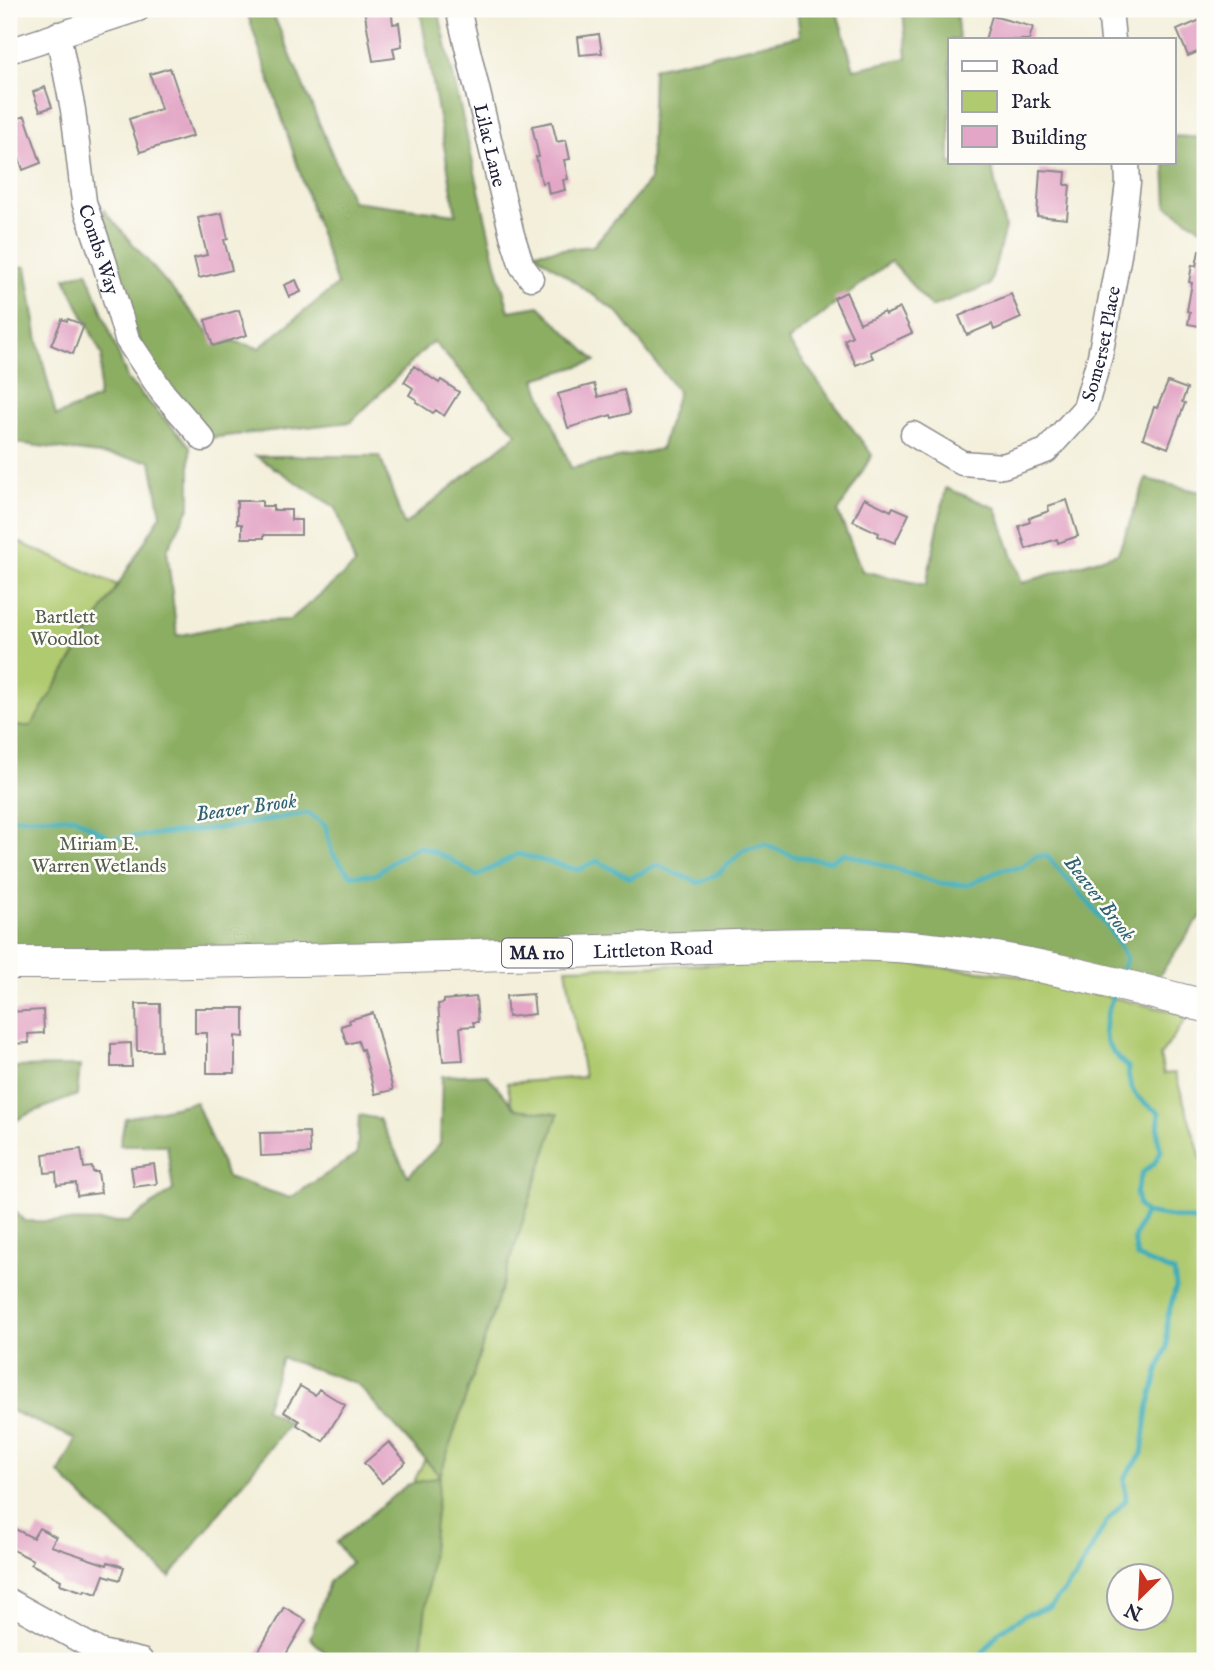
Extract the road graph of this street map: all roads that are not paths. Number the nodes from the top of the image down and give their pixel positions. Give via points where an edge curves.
1 (138, 9) edge
2 (458, 9) edge
3 (1111, 9) edge
4 (58, 34) junction
5 (1113, 38) edge
6 (9, 51) edge
7 (1127, 164) edge
8 (531, 278) dead end
9 (914, 434) dead end
10 (203, 439) dead end
11 (9, 963) edge
12 (1205, 1006) edge
13 (9, 1601) edge
14 (141, 1661) edge

1 - 4 street
2 - 8 street, Lilac Lane via 512,235
3 - 5 street
4 - 6 street
4 - 10 street, Combs Way via 84,202 127,339 163,393
7 - 9 street, Somerset Place via 1119,255 1085,408 1046,451 1003,466 962,463
11 - 12 main road, Littleton Road / MA 110 via 348,960 872,944 1018,961
13 - 14 street via 101,1652

